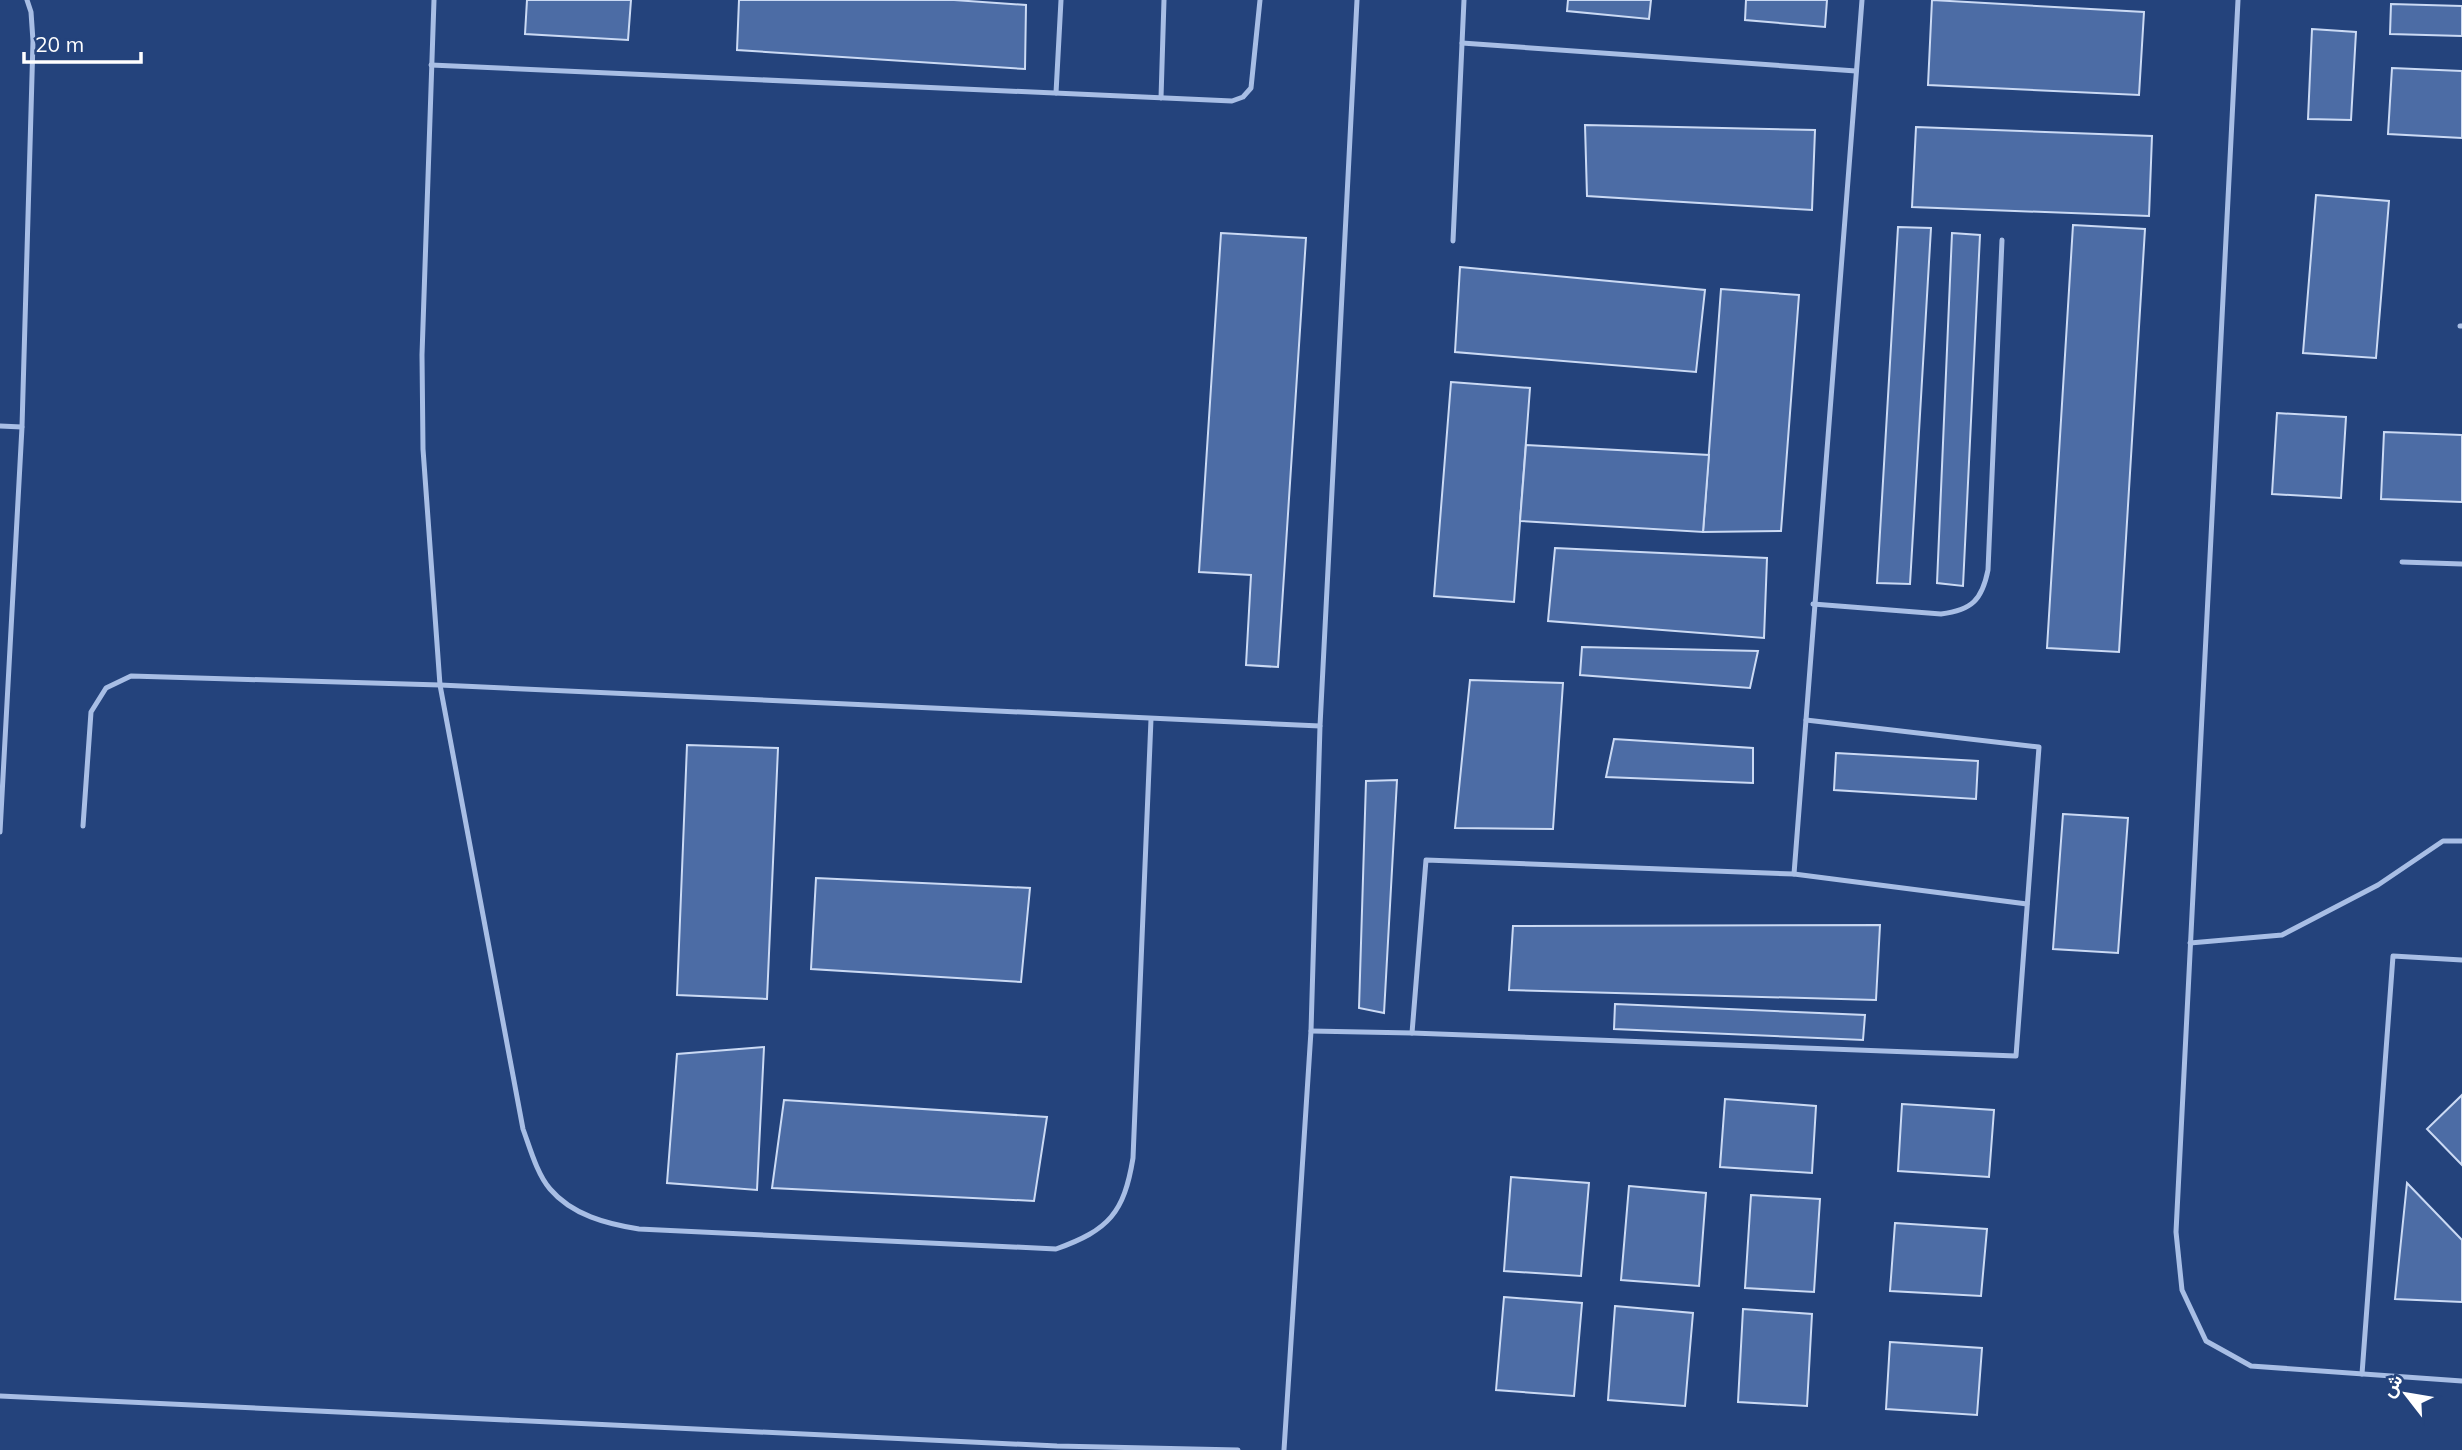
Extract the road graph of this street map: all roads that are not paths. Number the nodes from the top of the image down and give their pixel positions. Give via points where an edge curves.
1 (27, 0) edge
2 (434, 0) edge
3 (1061, 0) edge
4 (1164, 0) edge
5 (1260, 0) edge
6 (1357, 0) edge
7 (1464, 0) edge
8 (1862, 0) edge
9 (2238, 0) edge
10 (1462, 43) junction
11 (431, 65) junction
12 (1856, 71) junction
13 (1056, 93) junction
14 (1161, 98) junction
15 (2002, 240) dead end
16 (1452, 241) dead end
17 (0, 426) edge
18 (22, 427) junction
19 (2402, 562) dead end
20 (2462, 564) edge
21 (1813, 604) junction
22 (440, 685) junction
23 (1151, 719) junction
24 (1806, 720) junction
25 (1320, 726) junction
26 (83, 826) dead end
27 (0, 832) edge
28 (2462, 841) edge
29 (1794, 874) junction
30 (2027, 904) junction
31 (2190, 943) junction
32 (2462, 960) edge
33 (1311, 1031) junction
34 (1412, 1033) junction
35 (2361, 1374) junction
36 (2462, 1381) edge
37 (0, 1396) edge
38 (1057, 1448) edge
39 (1238, 1450) edge
40 (1284, 1450) edge

1 - 18 lane via 33,41
2 - 11 lane
3 - 13 lane
4 - 14 lane
5 - 14 lane via 1254,78 1242,97 1231,101
6 - 25 lane
7 - 10 lane
8 - 12 lane
9 - 31 lane
10 - 12 lane
10 - 16 lane
11 - 13 lane
11 - 22 lane via 423,449
12 - 21 lane
13 - 14 lane
15 - 21 lane via 1985,587 1959,612 1941,614
17 - 18 lane
18 - 27 lane
19 - 20 lane
21 - 24 lane
22 - 23 lane
22 - 23 lane via 520,1116 533,1158 550,1189 576,1210 606,1224 639,1229 1056,1249 1087,1238 1112,1217 1128,1189
22 - 26 lane via 131,676 118,681 106,688 91,712
23 - 25 lane
24 - 29 lane
24 - 30 lane via 2039,747
25 - 33 lane
28 - 31 lane via 2443,841 2378,885 2282,935
29 - 30 lane
29 - 34 lane via 1426,860
30 - 34 lane via 2016,1056
31 - 35 lane via 2176,1232 2182,1290 2206,1341 2251,1366
32 - 35 lane via 2393,956
33 - 34 lane
33 - 40 lane
35 - 36 lane
37 - 38 lane
38 - 39 lane

